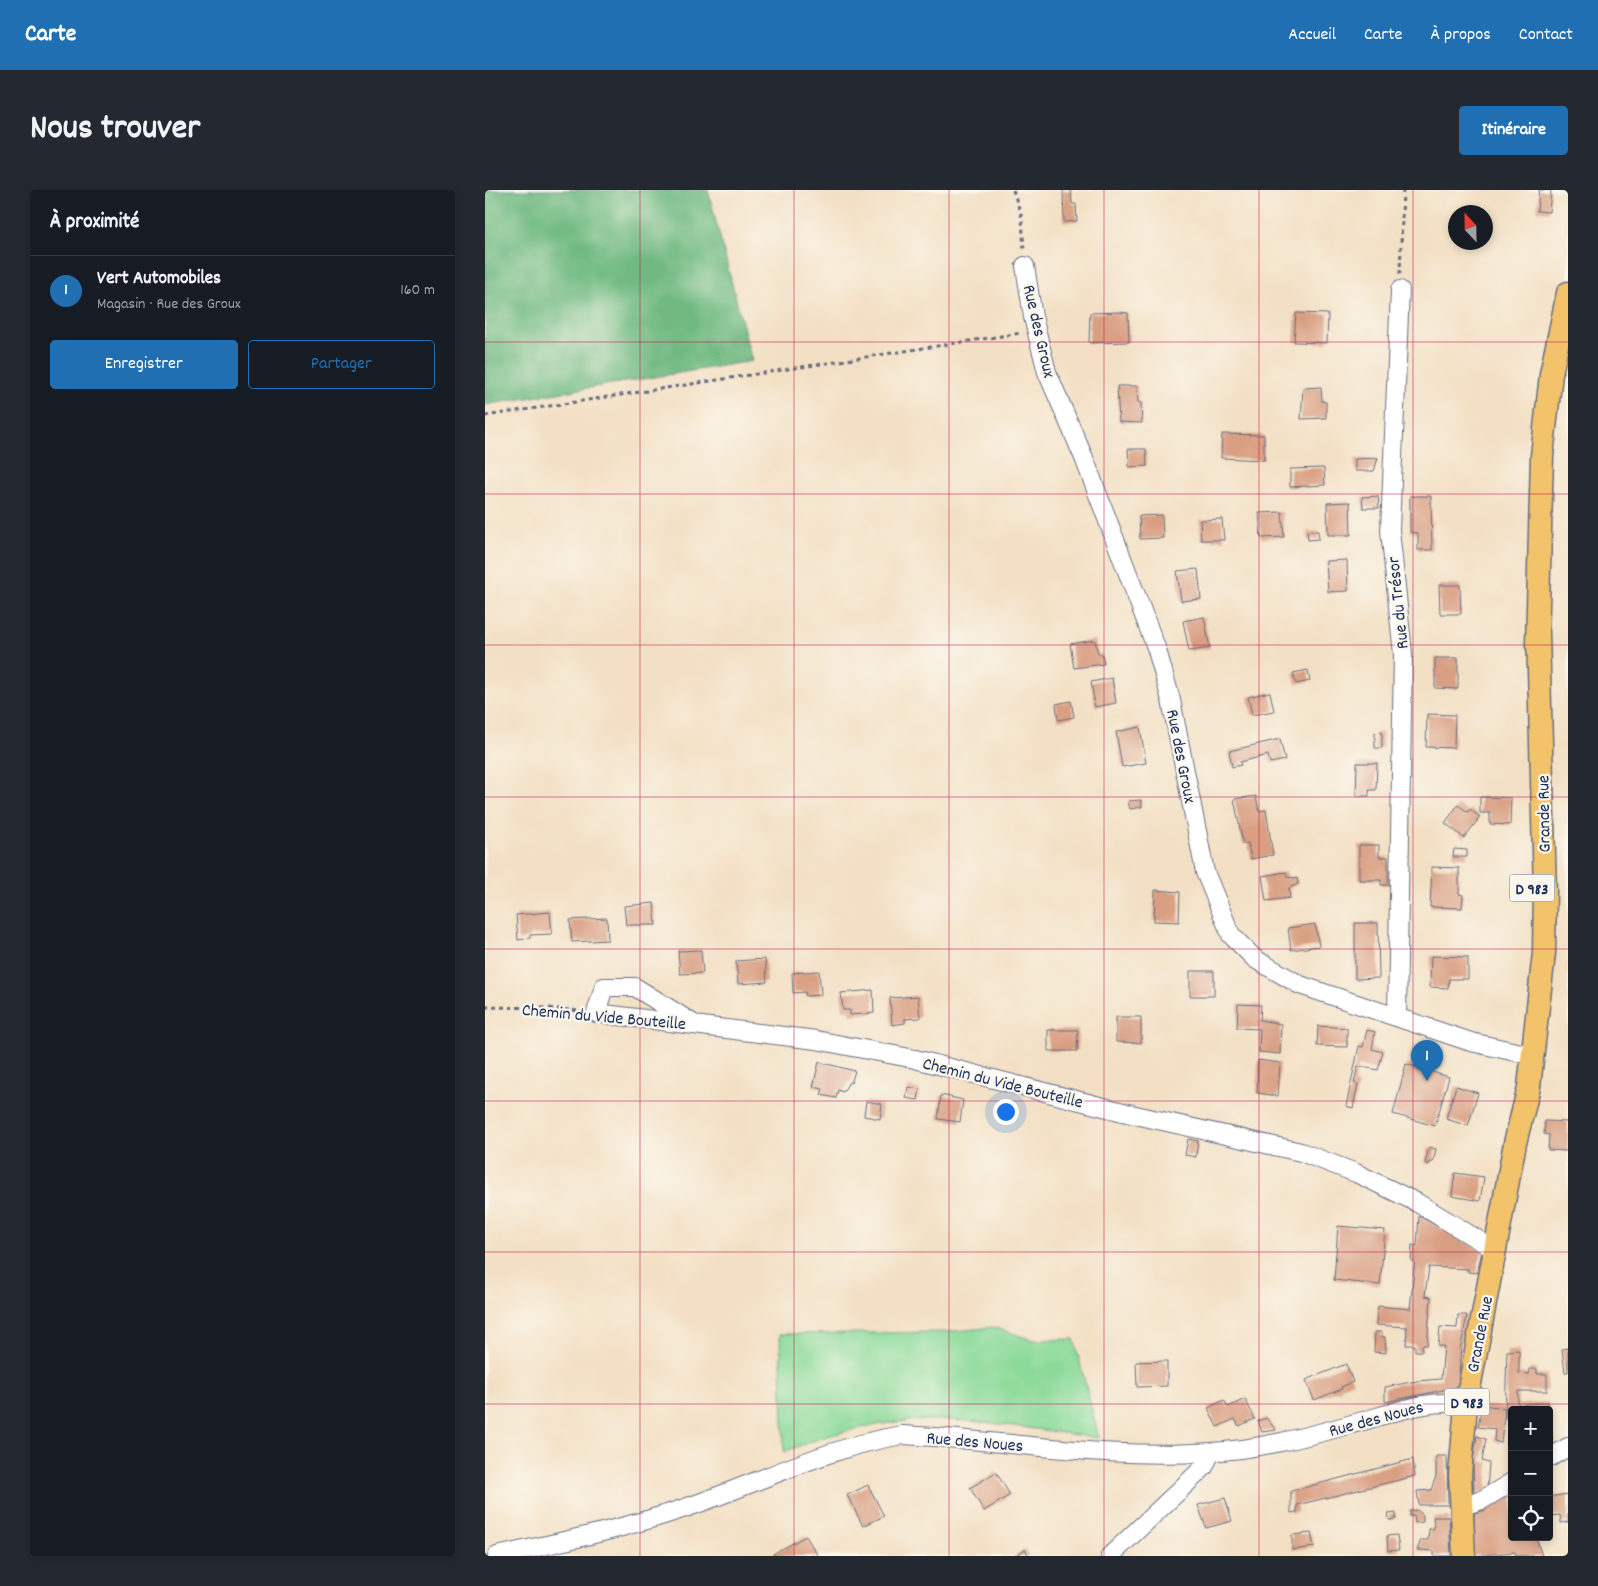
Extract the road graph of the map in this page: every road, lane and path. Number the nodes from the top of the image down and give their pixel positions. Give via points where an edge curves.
1 (1013, 190) edge
2 (1403, 190) edge
3 (1025, 266) joint
4 (1400, 290) joint
5 (1568, 293) edge
6 (1036, 331) junction
7 (485, 416) edge
8 (485, 1007) edge
9 (596, 1013) junction
10 (1397, 1016) junction
11 (694, 1024) junction
12 (1528, 1054) junction
13 (1495, 1250) junction
14 (1466, 1405) junction
15 (1568, 1447) edge
16 (1211, 1452) junction
17 (1553, 1456) edge
18 (1508, 1484) edge
19 (1461, 1507) junction
20 (497, 1556) edge
21 (1110, 1556) edge
22 (1464, 1556) edge

1 - 3 path via 1022,218
2 - 4 path
3 - 6 street, Rue des Groux
4 - 10 street, Rue du Trésor via 1390,530 1403,654
5 - 12 main road, Grande Rue / D 983 via 1551,374 1541,456 1538,632 1531,740
6 - 7 path
6 - 10 street, Rue des Groux via 1047,372 1084,458 1157,650 1171,700 1205,872 1231,935 1255,959 1300,985
8 - 9 path, Chemin du Vide Bouteille
9 - 11 street, Chemin du Vide Bouteille
9 - 11 street via 604,987 635,987
10 - 12 street, Rue des Groux via 1471,1042
11 - 13 street, Chemin du Vide Bouteille via 816,1040 915,1059 1131,1114 1301,1152 1417,1202
12 - 13 main road, Grande Rue / D 983
13 - 14 main road, Grande Rue / D 983
14 - 16 street, Rue des Noues via 1437,1402 1302,1438
14 - 19 main road, Grande Rue / D 983 via 1461,1442
15 - 17 street
16 - 20 street, Rue des Noues via 1129,1452 902,1435 828,1452 686,1508 625,1527
16 - 21 street via 1205,1468
18 - 19 street via 1482,1500
19 - 22 main road, Grande Rue / D 983

